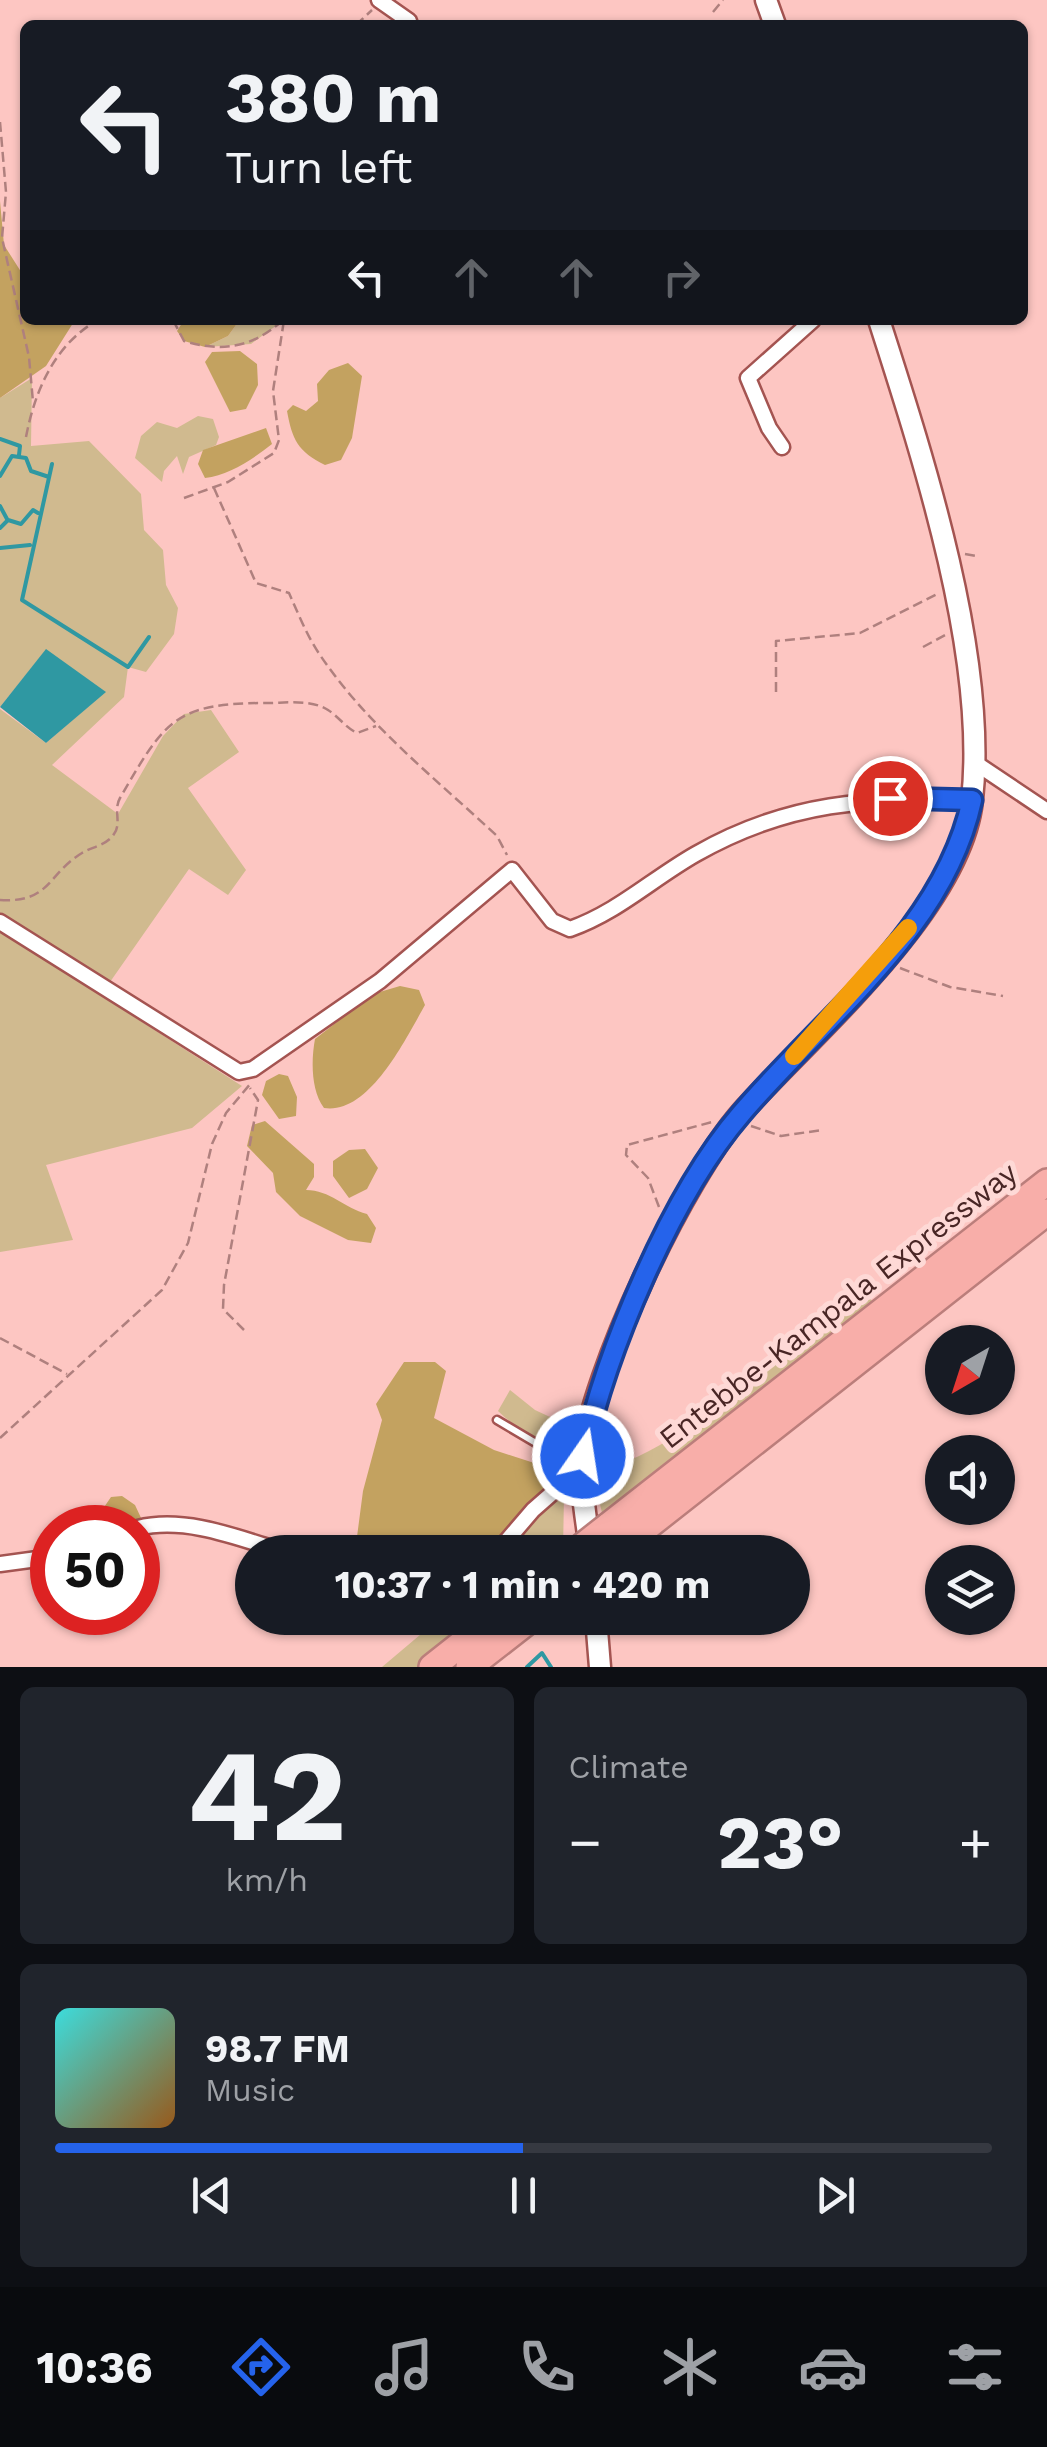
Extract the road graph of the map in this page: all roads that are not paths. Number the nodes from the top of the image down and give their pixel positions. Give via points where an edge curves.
1 (379, 0) edge
2 (408, 20) edge
3 (807, 325) edge
4 (880, 325) edge
5 (782, 446) dead end
6 (974, 762) junction
7 (972, 800) junction
8 (1047, 811) edge
9 (0, 922) edge
10 (1047, 1182) edge
11 (1047, 1212) edge
12 (497, 1420) dead end
13 (582, 1462) junction
14 (160, 1526) edge
15 (511, 1535) edge
16 (588, 1535) edge
17 (597, 1535) edge
18 (637, 1535) edge
19 (235, 1537) edge
20 (30, 1560) edge
21 (0, 1564) edge
22 (472, 1635) edge
23 (510, 1635) edge
24 (597, 1635) edge
25 (432, 1667) edge
26 (469, 1667) edge
27 (600, 1667) edge

1 - 2 street
3 - 5 street via 748,378
4 - 6 main road via 961,626
6 - 7 main road
6 - 8 street
7 - 9 street via 890,798 784,813 746,826 603,917 570,930 552,921 512,870 380,981 253,1069 227,1069
7 - 13 main road via 964,839 940,885 880,964 739,1116 664,1240 616,1343
10 - 17 highway, Entebbe-Kampala Expressway, bridge
11 - 18 highway, Entebbe-Kampala Expressway
12 - 13 lane
13 - 15 street
13 - 16 main road
14 - 19 street
20 - 21 street
22 - 25 highway
23 - 26 highway
24 - 27 main road

